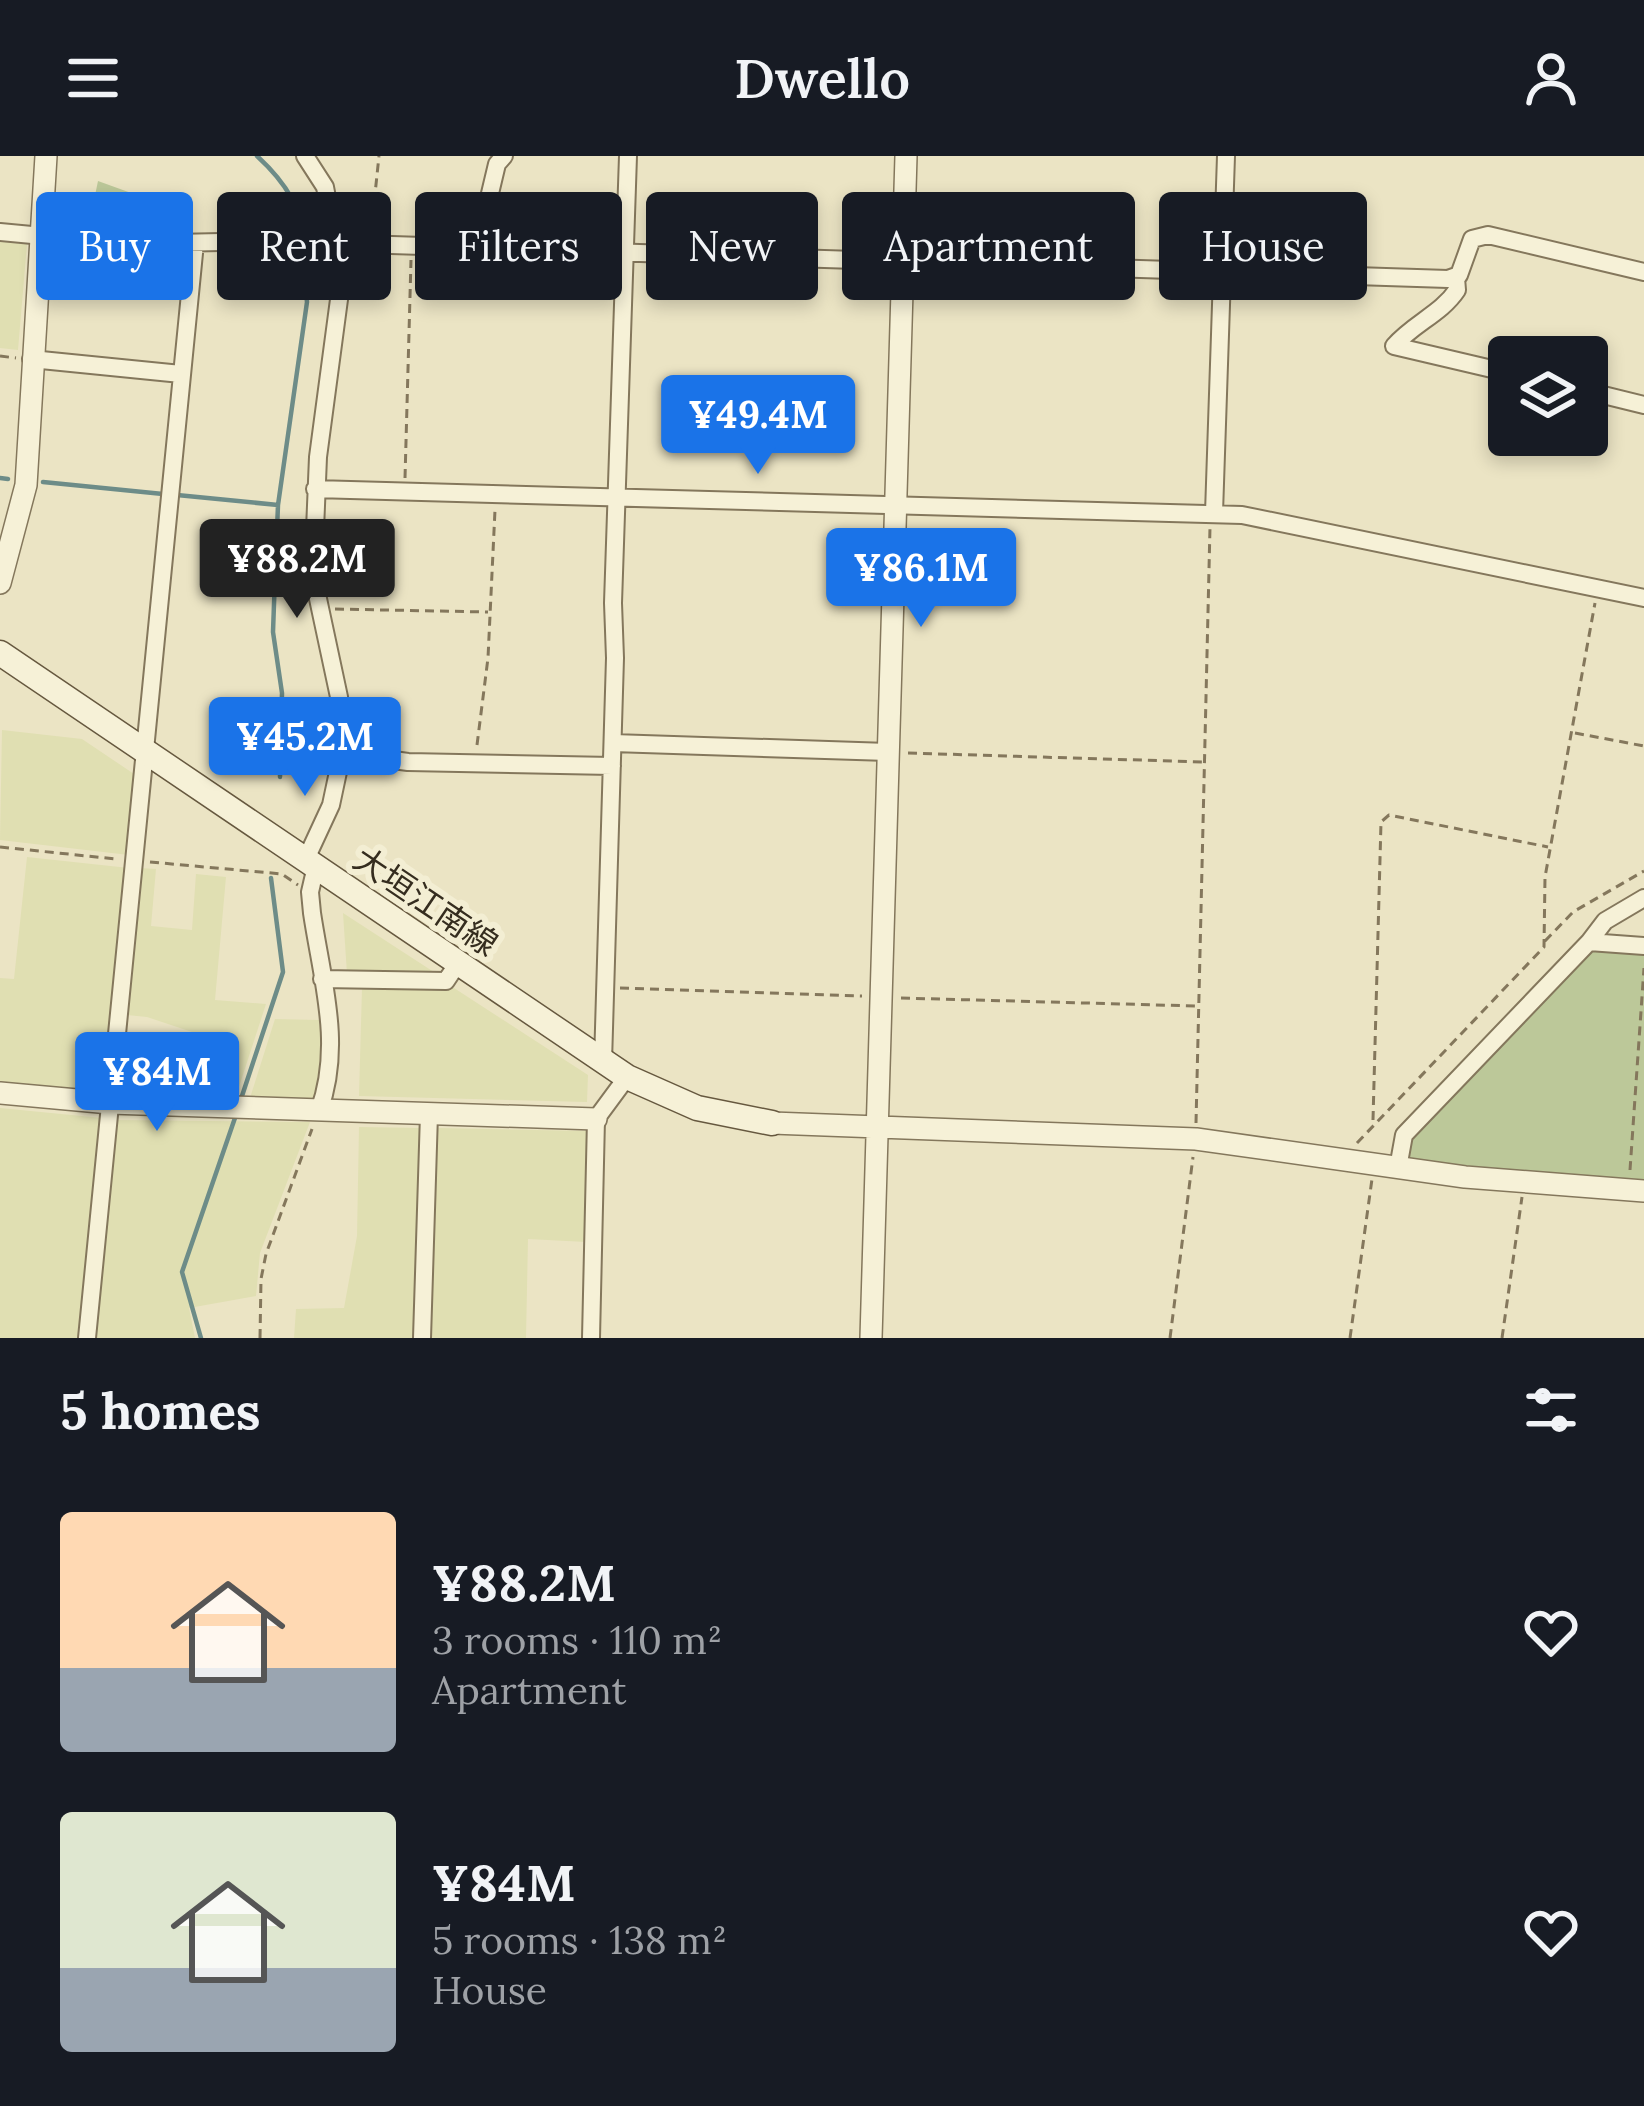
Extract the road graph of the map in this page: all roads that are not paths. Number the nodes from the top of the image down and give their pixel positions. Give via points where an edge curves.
1 (46, 156) edge
2 (305, 156) edge
3 (504, 156) edge
4 (628, 156) edge
5 (906, 156) edge
6 (1226, 156) edge
7 (43, 192) edge
8 (326, 192) edge
9 (490, 192) edge
10 (905, 192) edge
11 (1225, 192) edge
12 (0, 232) edge
13 (36, 233) edge
14 (195, 243) joint
15 (217, 243) edge
16 (622, 254) edge
17 (625, 254) junction
18 (842, 260) edge
19 (1644, 272) edge
20 (1367, 276) edge
21 (1456, 278) junction
22 (36, 280) edge
23 (342, 300) edge
24 (902, 300) edge
25 (1221, 300) edge
26 (31, 359) junction
27 (1488, 368) edge
28 (181, 374) junction
29 (1608, 397) edge
30 (1644, 405) edge
31 (315, 489) junction
32 (619, 499) junction
33 (896, 507) junction
34 (1212, 513) junction
35 (0, 583) edge
36 (1644, 598) edge
37 (0, 653) edge
38 (613, 742) junction
39 (145, 752) junction
40 (888, 752) junction
41 (342, 754) junction
42 (612, 766) junction
43 (311, 862) junction
44 (1644, 898) edge
45 (1589, 942) junction
46 (1644, 946) edge
47 (458, 963) junction
48 (322, 980) junction
49 (603, 1062) junction
50 (627, 1077) junction
51 (0, 1093) edge
52 (110, 1103) junction
53 (319, 1111) junction
54 (430, 1114) junction
55 (596, 1119) junction
56 (772, 1123) joint
57 (875, 1129) junction
58 (1398, 1168) junction
59 (1636, 1190) edge
60 (87, 1338) edge
61 (422, 1338) edge
62 (591, 1338) edge
63 (871, 1338) edge

1 - 7 street
2 - 8 street
3 - 9 street
4 - 17 street
5 - 10 street
6 - 11 street
12 - 13 street
14 - 15 street
14 - 28 street
16 - 17 street
17 - 18 street
17 - 32 street
19 - 21 street via 1478,235
20 - 21 street
21 - 27 street via 1443,308 1394,346
22 - 26 street
23 - 31 street
24 - 33 street
25 - 34 street
26 - 28 street
26 - 35 street via 26,485
28 - 39 street
29 - 30 street
31 - 32 street
31 - 41 street via 314,574
32 - 33 street
32 - 38 street
33 - 34 street
33 - 40 street
34 - 36 street
37 - 39 main road, 大垣江南線
38 - 40 street
38 - 42 street
39 - 43 main road, 大垣江南線
39 - 52 street
40 - 57 street
41 - 42 street via 408,763
41 - 43 street
42 - 49 street
43 - 47 main road, 大垣江南線
43 - 48 street
44 - 45 street
45 - 46 street
45 - 58 street via 1404,1135
47 - 48 street via 446,981
47 - 49 main road, 大垣江南線
48 - 53 street via 333,1041
49 - 50 main road, 大垣江南線
50 - 55 street
50 - 56 main road, 大垣江南線 via 698,1108
51 - 52 street
52 - 53 street
52 - 60 street
53 - 54 street
54 - 55 street
54 - 61 street
55 - 62 street
56 - 57 street
57 - 58 street via 1196,1139
57 - 63 street
58 - 59 street

